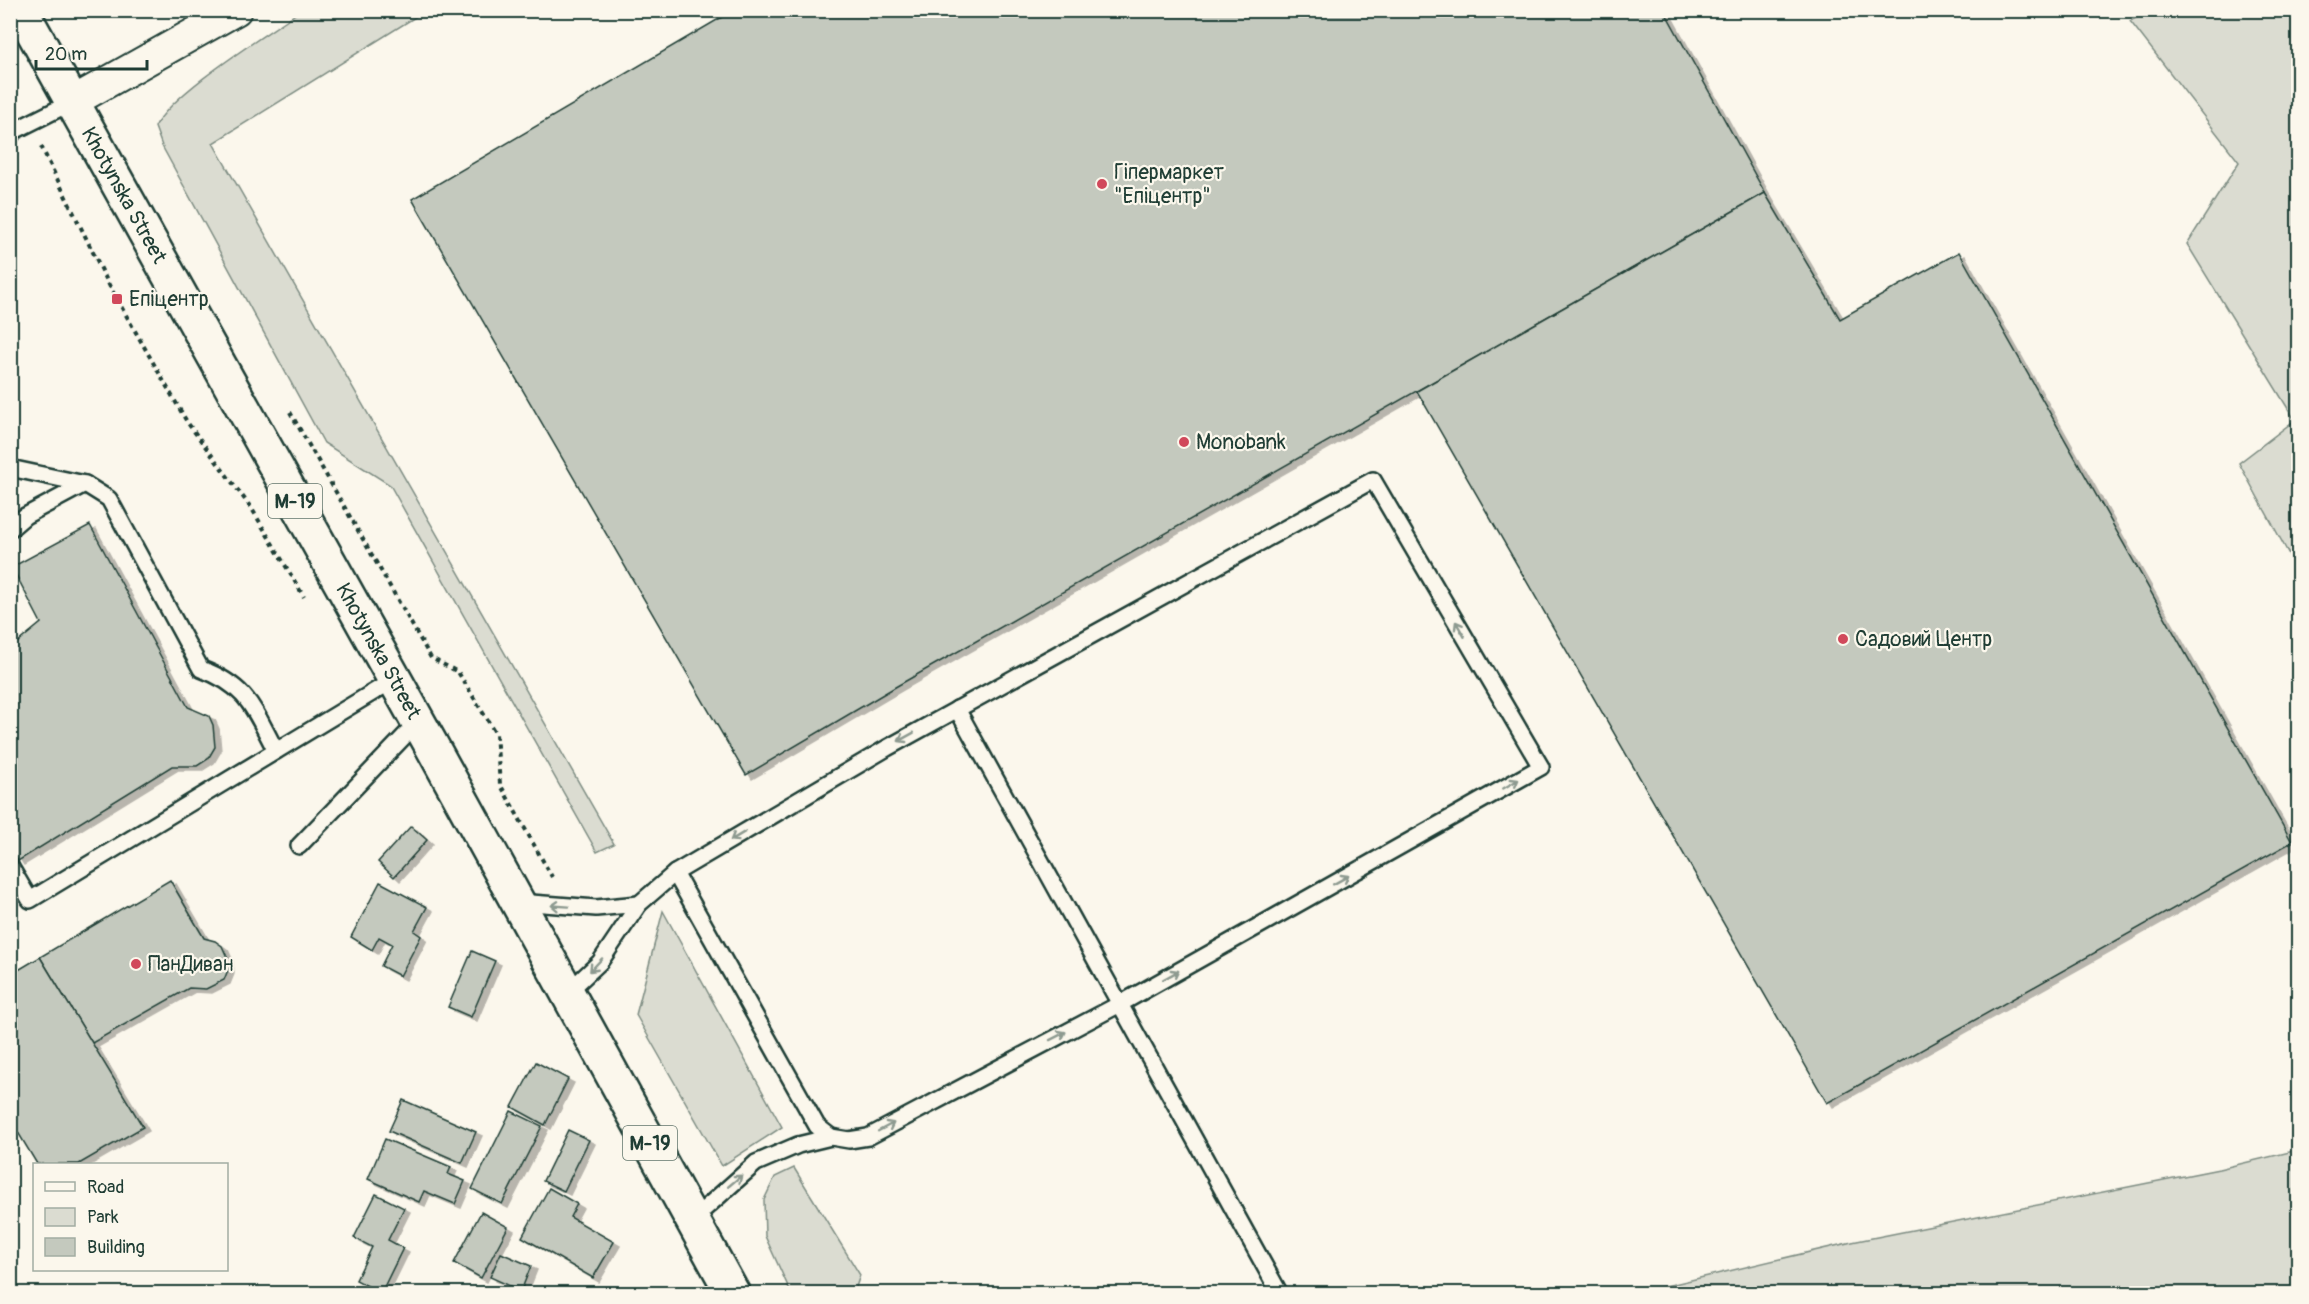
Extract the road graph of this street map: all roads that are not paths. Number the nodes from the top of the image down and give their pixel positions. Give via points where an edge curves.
1 (21, 10) edge
2 (236, 10) edge
3 (72, 102) junction
4 (12, 133) edge
5 (10, 468) edge
6 (85, 484) junction
7 (10, 529) edge
8 (395, 679) junction
9 (957, 709) junction
10 (418, 722) junction
11 (276, 751) junction
12 (299, 846) dead end
13 (10, 866) edge
14 (675, 873) junction
15 (518, 902) junction
16 (639, 904) junction
17 (568, 992) junction
18 (1120, 1004) junction
19 (831, 1137) junction
20 (692, 1220) junction
21 (733, 1293) edge
22 (1280, 1293) edge

1 - 3 highway, Khotynska Street / М-19
2 - 3 street
3 - 4 lane
3 - 8 highway, Khotynska Street / М-19
5 - 6 lane
6 - 7 lane via 25,516
6 - 11 lane via 110,499 201,669 226,678 249,700
8 - 10 highway, Khotynska Street / М-19
8 - 11 lane
9 -> 14 lane
9 - 18 lane
18 -> 9 lane via 1541,767 1373,480
10 - 12 lane
10 - 15 highway, Khotynska Street / М-19
11 - 13 lane via 30,900
14 - 16 lane
14 - 19 lane via 817,1126
16 -> 15 lane via 596,909
15 - 17 highway, Khotynska Street / М-19
16 -> 17 lane via 600,962
17 - 20 highway, Khotynska Street / М-19
19 -> 18 lane via 868,1137
18 - 22 lane
20 -> 19 lane via 756,1163 798,1145
20 - 21 highway, Khotynska Street / М-19

